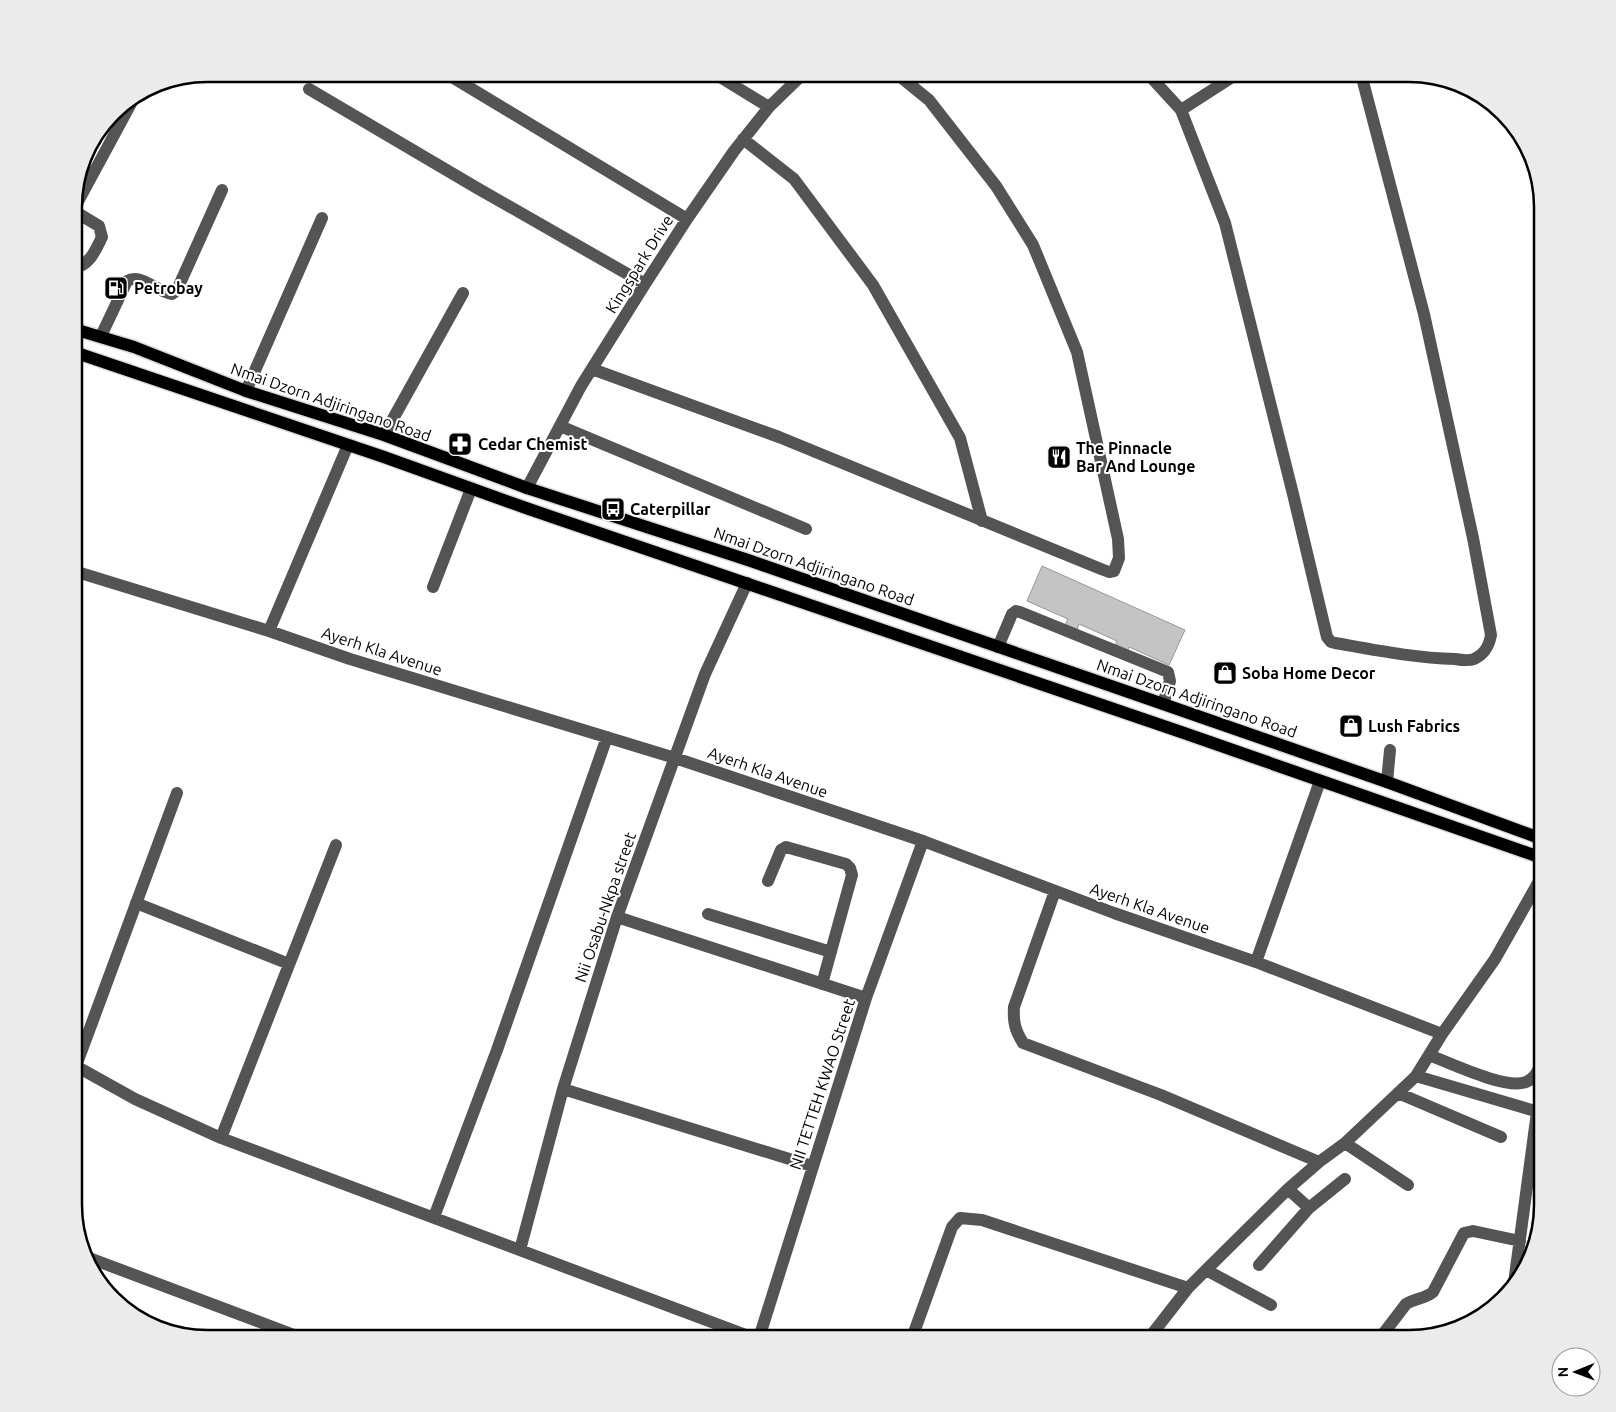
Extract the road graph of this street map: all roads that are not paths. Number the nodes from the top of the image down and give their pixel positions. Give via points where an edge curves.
1 (907, 82) edge
2 (1156, 82) edge
3 (1224, 82) edge
4 (1363, 82) edge
5 (462, 83) edge
6 (729, 83) edge
7 (794, 83) edge
8 (309, 89) dead end
9 (769, 108) junction
10 (1181, 110) junction
11 (127, 112) edge
12 (743, 139) junction
13 (222, 190) dead end
14 (84, 191) edge
15 (83, 216) edge
16 (322, 218) dead end
17 (687, 219) junction
18 (83, 265) edge
19 (645, 284) junction
20 (462, 293) dead end
21 (83, 331) edge
22 (101, 336) junction
23 (83, 355) edge
24 (592, 369) junction
25 (246, 392) junction
26 (560, 426) junction
27 (384, 435) junction
28 (348, 446) junction
29 (527, 488) junction
30 (471, 489) junction
31 (982, 521) junction
32 (806, 529) dead end
33 (83, 574) edge
34 (747, 583) junction
35 (433, 587) dead end
36 (269, 631) junction
37 (998, 647) junction
38 (1163, 704) junction
39 (1189, 713) junction
40 (1184, 733) junction
41 (607, 737) junction
42 (1390, 750) dead end
43 (675, 758) junction
44 (1320, 781) junction
45 (1387, 782) junction
46 (177, 793) dead end
47 (1534, 836) edge
48 (923, 841) junction
49 (336, 845) dead end
50 (1534, 855) edge
51 (768, 882) dead end
52 (1534, 890) edge
53 (1055, 891) junction
54 (136, 903) junction
55 (708, 914) dead end
56 (617, 917) junction
57 (830, 952) junction
58 (1256, 962) junction
59 (289, 964) junction
60 (822, 984) junction
61 (866, 998) junction
62 (1442, 1034) junction
63 (83, 1045) edge
64 (1429, 1055) junction
65 (83, 1070) edge
66 (1416, 1076) junction
67 (1534, 1076) edge
68 (563, 1089) junction
69 (1398, 1093) junction
70 (1534, 1111) edge
71 (1501, 1137) dead end
72 (221, 1138) junction
73 (1345, 1143) junction
74 (1534, 1146) edge
75 (1319, 1162) junction
76 (812, 1166) junction
77 (1345, 1179) dead end
78 (1408, 1185) dead end
79 (1288, 1189) junction
80 (1309, 1208) junction
81 (434, 1217) junction
82 (1520, 1241) junction
83 (520, 1250) junction
84 (95, 1260) edge
85 (1259, 1265) dead end
86 (1516, 1268) edge
87 (1206, 1270) junction
88 (1188, 1288) junction
89 (1271, 1305) dead end
90 (281, 1330) edge
91 (733, 1330) edge
92 (761, 1330) edge
93 (915, 1330) edge
94 (1155, 1330) edge
95 (1386, 1330) edge

1 - 31 street via 929,100 996,186 1033,245 1077,352 1118,538 1118,564 1114,571 1109,572
2 - 10 street
3 - 10 street
4 - 10 street via 1424,314 1473,538 1491,635 1483,654 1472,660 1398,654 1335,643 1327,637 1225,223
5 - 17 street
6 - 9 street
7 - 9 street, Kingspark Drive
8 - 19 street
9 - 12 street, Kingspark Drive
11 - 14 street
12 - 17 street, Kingspark Drive
12 - 31 street via 794,179 874,285 960,438
13 - 22 street via 177,290 172,294 166,293 138,279 131,279
15 - 18 street via 99,226 102,237 89,261
16 - 25 street
17 - 19 street, Kingspark Drive
19 - 24 street, Kingspark Drive
20 - 27 street
21 - 22 main road, Nmai Dzorn Adjiringano Road
22 - 25 main road, Nmai Dzorn Adjiringano Road
23 - 28 main road
24 - 26 street, Kingspark Drive
24 - 31 street via 779,437
25 - 27 main road, Nmai Dzorn Adjiringano Road
26 - 29 street, Kingspark Drive
26 - 32 street
27 - 29 main road, Nmai Dzorn Adjiringano Road
28 - 30 main road
28 - 36 street
29 - 37 main road, Nmai Dzorn Adjiringano Road
30 - 34 main road
30 - 35 street
33 - 36 street, Ayerh Kla Avenue
34 - 40 main road
34 - 43 street, Nii Osabu-Nkpa street via 705,674
36 - 41 street, Ayerh Kla Avenue
37 - 38 main road, Nmai Dzorn Adjiringano Road
37 - 38 street via 1012,614 1020,612 1168,672 1170,681
38 - 39 main road, Nmai Dzorn Adjiringano Road
39 - 40 main road
39 - 45 main road, Nmai Dzorn Adjiringano Road
40 - 44 main road
41 - 43 street, Ayerh Kla Avenue
41 - 81 street via 497,1050
42 - 45 street
43 - 48 street, Ayerh Kla Avenue
43 - 56 street, Nii Osabu-Nkpa street
44 - 50 main road
44 - 58 street
45 - 47 main road, Nmai Dzorn Adjiringano Road
46 - 54 street
48 - 53 street, Ayerh Kla Avenue
48 - 61 street, NII TETTEH KWAO Street
49 - 59 street
51 - 57 street via 781,850 786,847 846,864 850,868 852,875
52 - 62 street via 1495,958
53 - 58 street, Ayerh Kla Avenue
53 - 75 street via 1014,1007 1015,1031 1023,1043 1161,1095
54 - 59 street
54 - 63 street
55 - 57 street
56 - 60 street
56 - 68 street, Nii Osabu-Nkpa street
57 - 60 street
58 - 62 street, Ayerh Kla Avenue
59 - 72 street
60 - 61 street
61 - 76 street, NII TETTEH KWAO Street
62 - 64 street
64 - 66 street
64 - 67 street via 1485,1077 1516,1084 1525,1083
65 - 72 street via 135,1099
66 - 69 street
66 - 70 street
68 - 76 street
68 - 83 street, Nii Osabu-Nkpa street
69 - 71 street
69 - 73 street
72 - 81 street
73 - 75 street
73 - 78 street
74 - 82 street
75 - 79 street
76 - 92 street, NII TETTEH KWAO Street
77 - 80 street
79 - 80 street
79 - 87 street
80 - 85 street
81 - 83 street
82 - 86 street
82 - 95 street via 1473,1231 1464,1233 1434,1292 1406,1304
83 - 91 street
84 - 90 street
87 - 88 street
87 - 89 street
88 - 93 street via 982,1220 960,1218 952,1227
88 - 94 street

